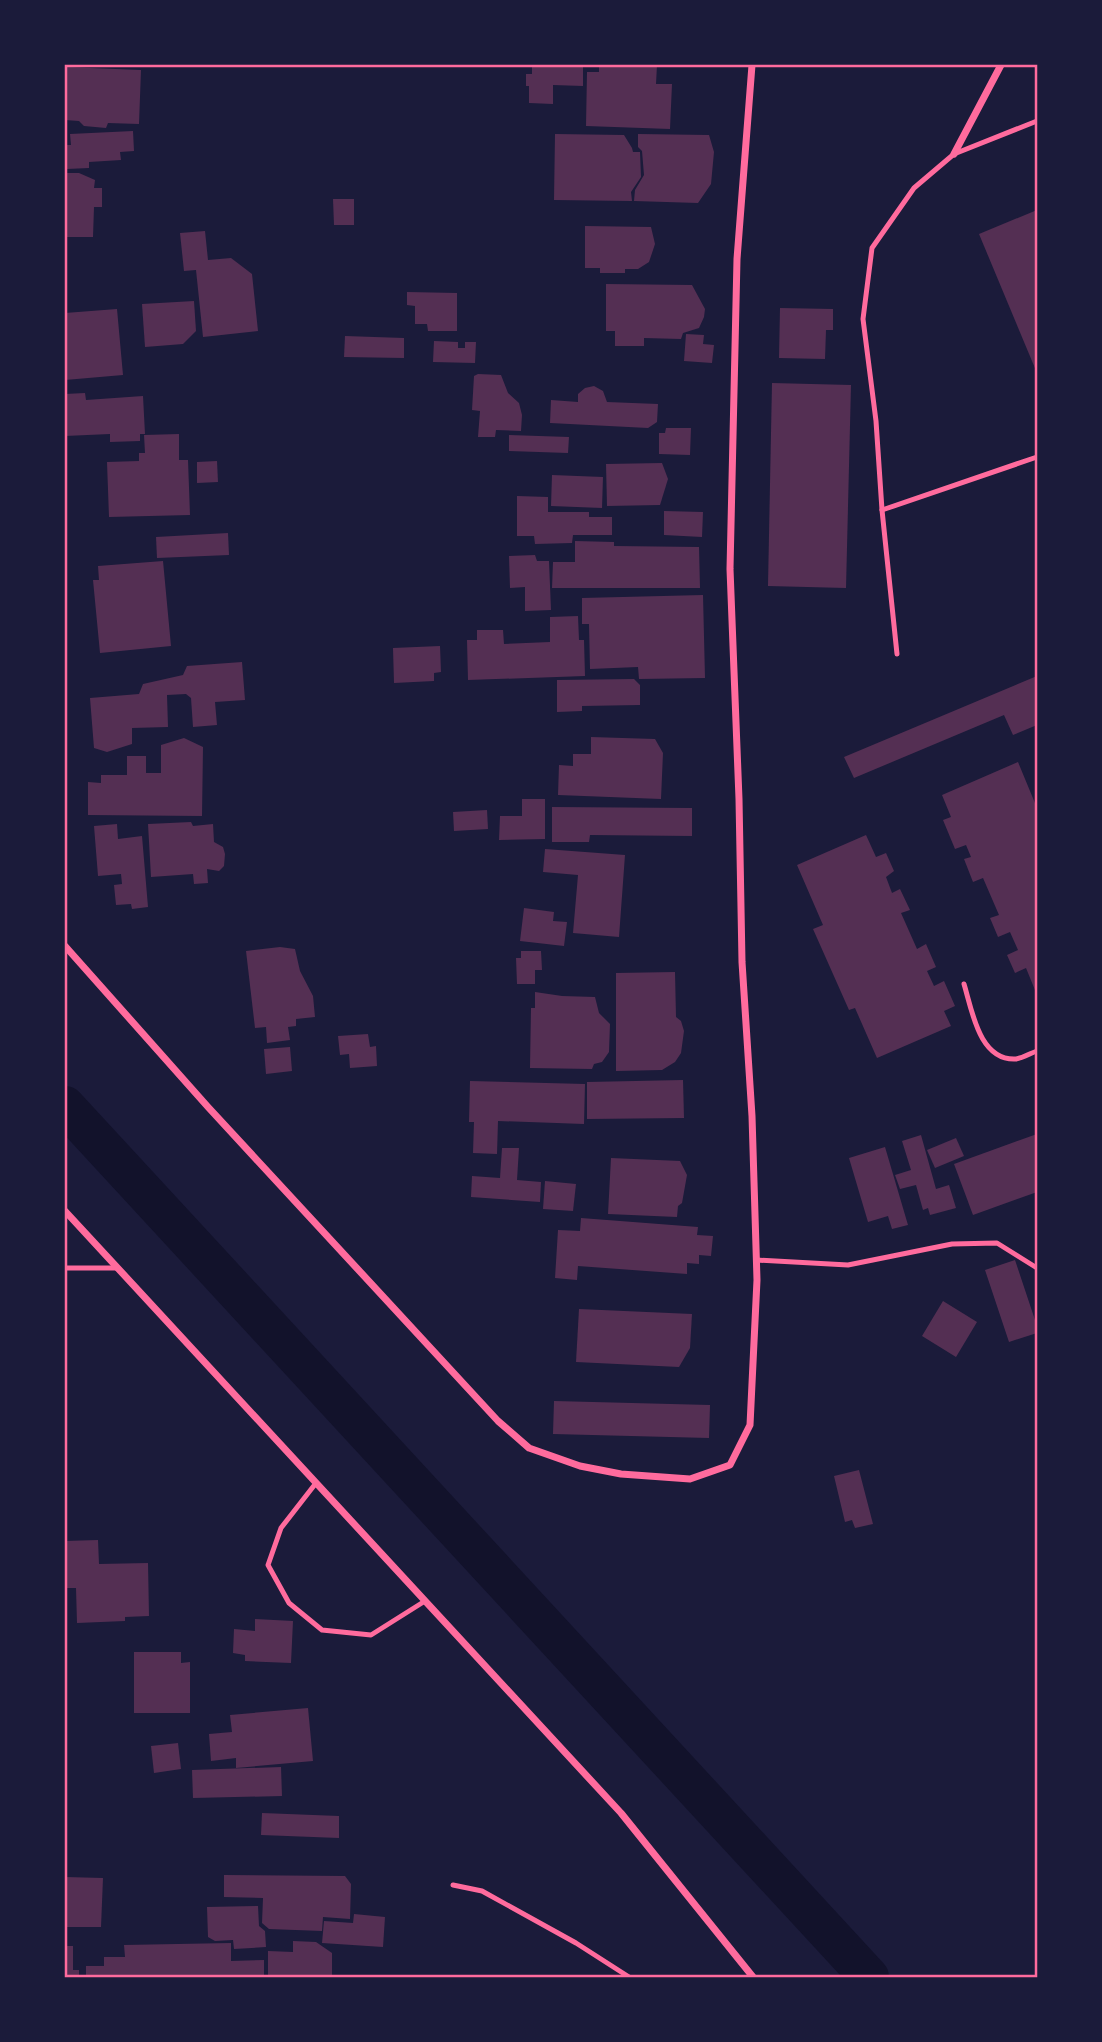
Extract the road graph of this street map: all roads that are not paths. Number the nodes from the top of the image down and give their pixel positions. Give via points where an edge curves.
1 (752, 65) edge
2 (1001, 65) edge
3 (1037, 121) edge
4 (954, 154) junction
5 (1037, 457) edge
6 (882, 510) junction
7 (897, 654) dead end
8 (65, 946) edge
9 (964, 984) dead end
10 (1037, 1051) edge
11 (65, 1211) edge
12 (756, 1260) junction
13 (65, 1268) edge
14 (117, 1268) junction
15 (1037, 1268) edge
16 (316, 1483) junction
17 (425, 1601) junction
18 (453, 1885) dead end
19 (629, 1977) edge
20 (753, 1977) edge

1 - 12 street via 737,260 730,569
2 - 4 street
3 - 4 lane
4 - 6 lane via 914,188 872,248 863,319
5 - 6 lane
6 - 7 lane
8 - 12 street via 498,1421 528,1448 621,1474 690,1479 730,1465 750,1425
9 - 10 lane via 982,1040 998,1055 1017,1059
11 - 14 street
12 - 15 lane via 848,1265 953,1244 997,1243
13 - 14 lane
14 - 16 street
16 - 17 street
16 - 17 lane via 281,1528 268,1564 289,1603 322,1630 371,1635
17 - 20 street via 621,1813
18 - 19 lane via 482,1891

